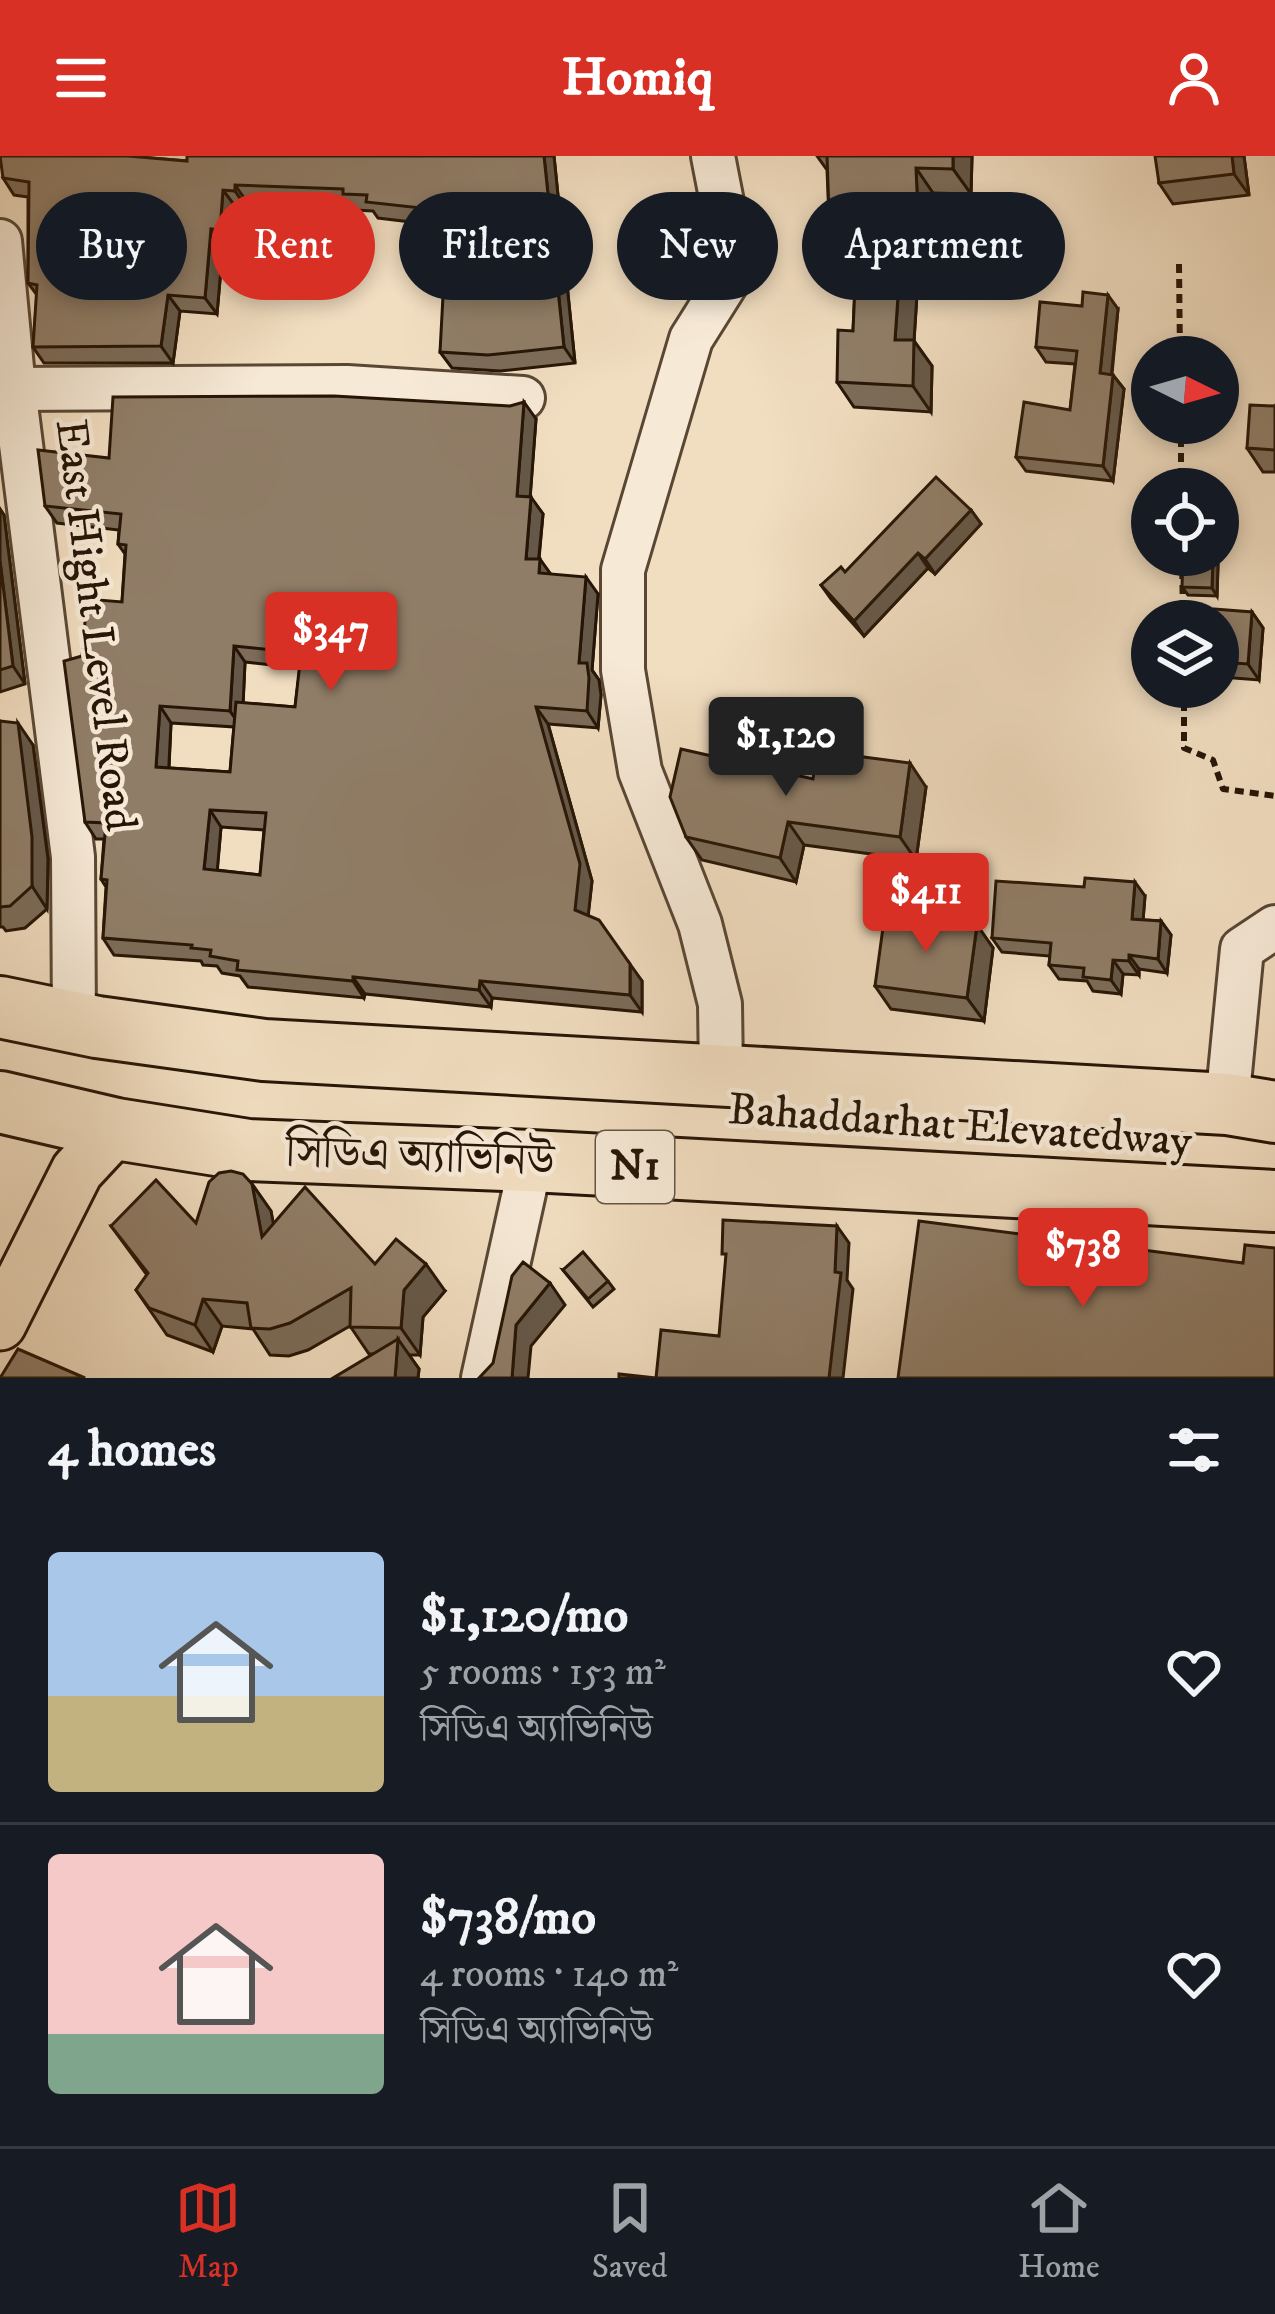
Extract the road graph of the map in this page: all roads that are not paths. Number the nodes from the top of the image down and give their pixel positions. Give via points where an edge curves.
1 (713, 156) edge
2 (0, 241) edge
3 (1, 254) edge
4 (14, 389) junction
5 (523, 398) edge
6 (14, 495) edge
7 (1275, 927) edge
8 (0, 1007) edge
9 (74, 1022) junction
10 (0, 1044) edge
11 (0, 1072) edge
12 (721, 1073) junction
13 (0, 1102) edge
14 (1251, 1108) edge
15 (116, 1130) junction
16 (479, 1130) junction
17 (1275, 1148) edge
18 (531, 1161) junction
19 (618, 1166) junction
20 (1275, 1175) edge
21 (1275, 1202) edge
22 (1275, 1219) edge
23 (0, 1324) edge
24 (483, 1378) edge

1 - 12 street via 735,268 691,339 623,570 623,670 640,771 700,924 720,1004
2 - 3 street, East Hight Level Road
3 - 4 street, East Hight Level Road
4 - 5 street via 347,387
4 - 6 street, East Hight Level Road
6 - 9 street, East Hight Level Road via 73,856
7 - 14 street via 1242,949
8 - 9 highway, সিডিএ অ্যাভিনিউ / N1
9 - 12 highway, সিডিএ অ্যাভিনিউ / N1 via 264,1050
10 - 17 highway, Bahaddarhat Elevatedway via 346,1093 769,1111
11 - 16 highway, Bahaddarhat Elevatedway via 70,1089 340,1124
12 - 14 highway, সিডিএ অ্যাভিনিউ / N1
13 - 15 highway, সিডিএ অ্যাভিনিউ / N1
15 - 18 highway, সিডিএ অ্যাভিনিউ / N1 via 248,1150
15 - 23 main road via 77,1171
16 - 19 highway
16 - 20 highway, Bahaddarhat Elevatedway
18 - 19 highway, সিডিএ অ্যাভিনিউ / N1
18 - 24 street
19 - 21 highway, সিডিএ অ্যাভিনিউ / N1
19 - 22 highway

